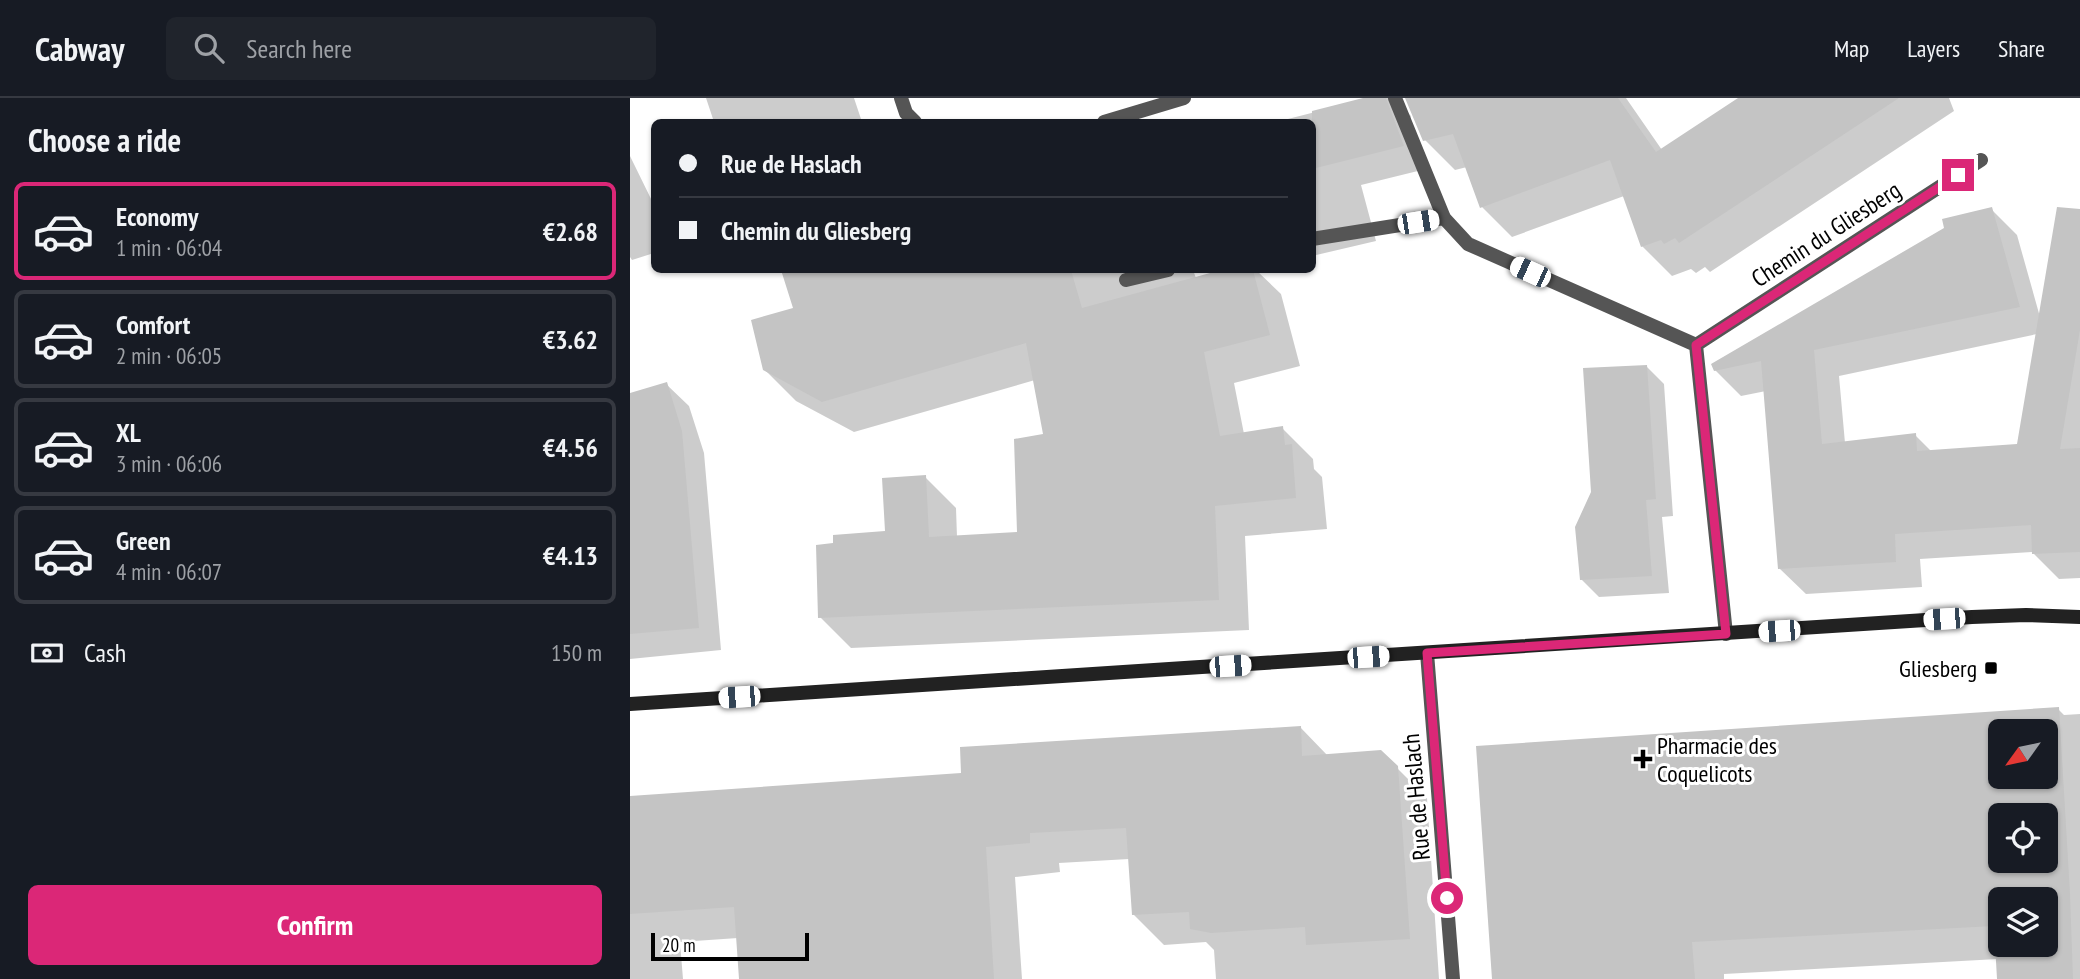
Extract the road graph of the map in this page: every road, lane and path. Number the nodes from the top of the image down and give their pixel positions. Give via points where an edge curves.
1 (901, 98) edge
2 (1184, 98) edge
3 (1395, 98) edge
4 (912, 119) edge
5 (1114, 119) edge
6 (1981, 160) dead end
7 (1444, 218) junction
8 (1316, 238) edge
9 (1155, 273) edge
10 (1126, 280) dead end
11 (1696, 345) junction
12 (2080, 617) edge
13 (1726, 634) junction
14 (1427, 653) junction
15 (630, 704) edge
16 (1453, 979) edge

1 - 4 street
2 - 5 street
3 - 7 street
6 - 11 street, Chemin du Gliesberg
7 - 8 street
7 - 11 street via 1468,244
9 - 10 street
11 - 13 street
12 - 13 main road via 2026,615
13 - 14 main road
14 - 15 main road
14 - 16 street, Rue de Haslach

